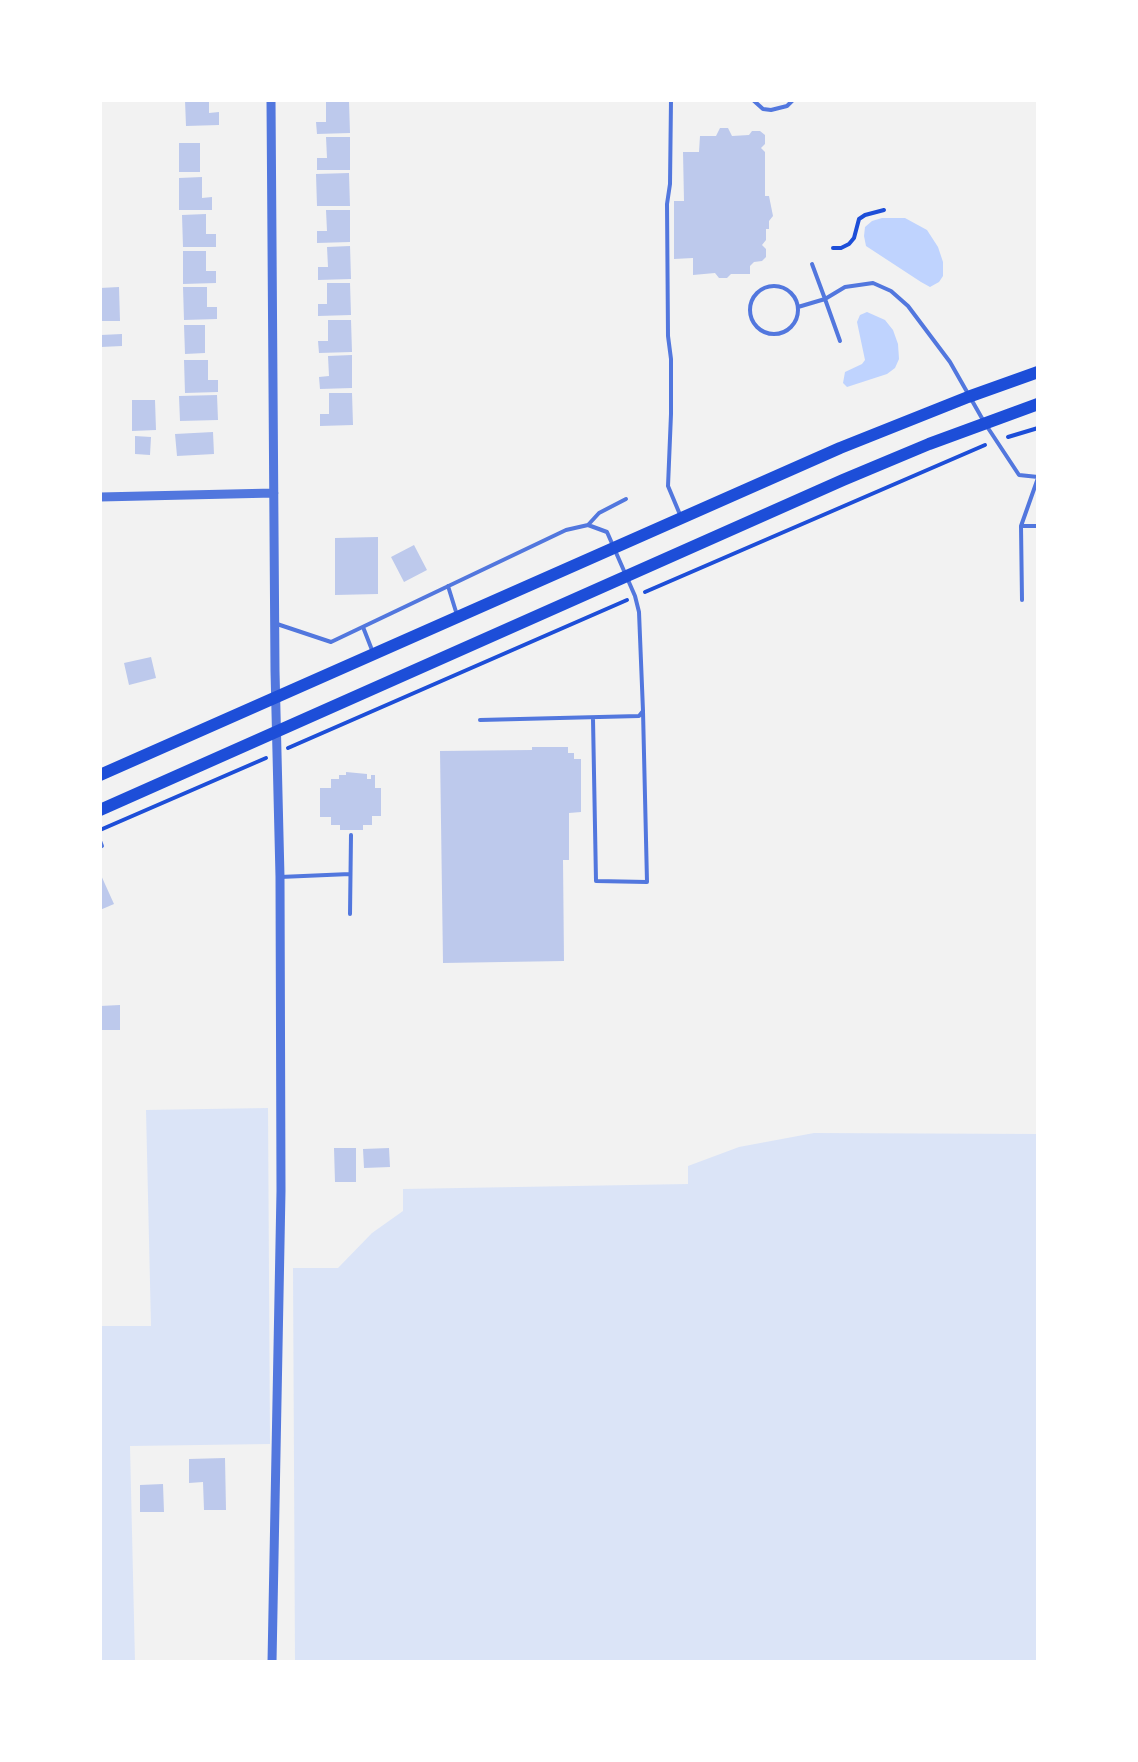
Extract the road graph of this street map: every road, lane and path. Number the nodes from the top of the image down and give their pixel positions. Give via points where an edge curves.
1 (271, 100) edge
2 (671, 100) edge
3 (753, 100) edge
4 (793, 100) edge
5 (884, 210) dead end
6 (832, 248) dead end
7 (812, 264) dead end
8 (825, 299) junction
9 (798, 307) junction
10 (840, 340) dead end
11 (1038, 372) edge
12 (968, 396) junction
13 (1038, 404) edge
14 (985, 424) junction
15 (1038, 428) edge
16 (1016, 434) dead end
17 (978, 447) dead end
18 (1038, 478) edge
19 (274, 493) junction
20 (100, 497) edge
21 (626, 500) dead end
22 (682, 519) junction
23 (588, 525) junction
24 (1022, 526) junction
25 (1038, 526) edge
26 (614, 548) junction
27 (626, 577) junction
28 (448, 586) junction
29 (654, 588) dead end
30 (1022, 600) dead end
31 (614, 606) dead end
32 (458, 617) junction
33 (276, 624) junction
34 (364, 626) junction
35 (374, 655) junction
36 (276, 698) junction
37 (643, 711) junction
38 (593, 717) junction
39 (480, 720) dead end
40 (277, 732) junction
41 (297, 744) dead end
42 (255, 763) dead end
43 (100, 775) edge
44 (100, 810) edge
45 (100, 830) edge
46 (351, 836) dead end
47 (350, 874) junction
48 (280, 877) junction
49 (350, 914) dead end
50 (272, 1662) edge

1 - 19 street
2 - 22 lane via 668,486
3 - 4 lane via 771,110
5 - 6 path via 865,215 849,244
7 - 8 lane
8 - 9 lane
8 - 10 lane
8 - 12 lane via 845,287 873,283 892,291 950,362
9 - 9 lane via 791,293 770,286 751,300 749,315 756,328 778,335 791,328
11 - 12 main road
12 - 14 lane
12 - 22 main road
13 - 14 main road
14 - 18 lane via 1020,475
14 - 27 main road
15 - 16 path
17 - 29 path
18 - 24 lane
19 - 20 street
19 - 33 street
21 - 23 lane
22 - 26 main road
23 - 26 lane via 607,532
23 - 28 lane
24 - 25 lane
24 - 30 lane
26 - 27 lane
26 - 32 main road
27 - 37 lane via 639,612
27 - 40 main road
28 - 32 lane
28 - 34 lane
31 - 41 path
32 - 35 main road
33 - 34 lane via 331,642
33 - 36 street
34 - 35 lane
35 - 36 main road
36 - 40 street
36 - 43 main road
37 - 38 lane
37 - 38 lane via 647,882 596,881
38 - 39 lane
40 - 44 main road
40 - 48 street
42 - 45 path
46 - 47 lane
47 - 48 lane
47 - 49 lane
48 - 50 street

